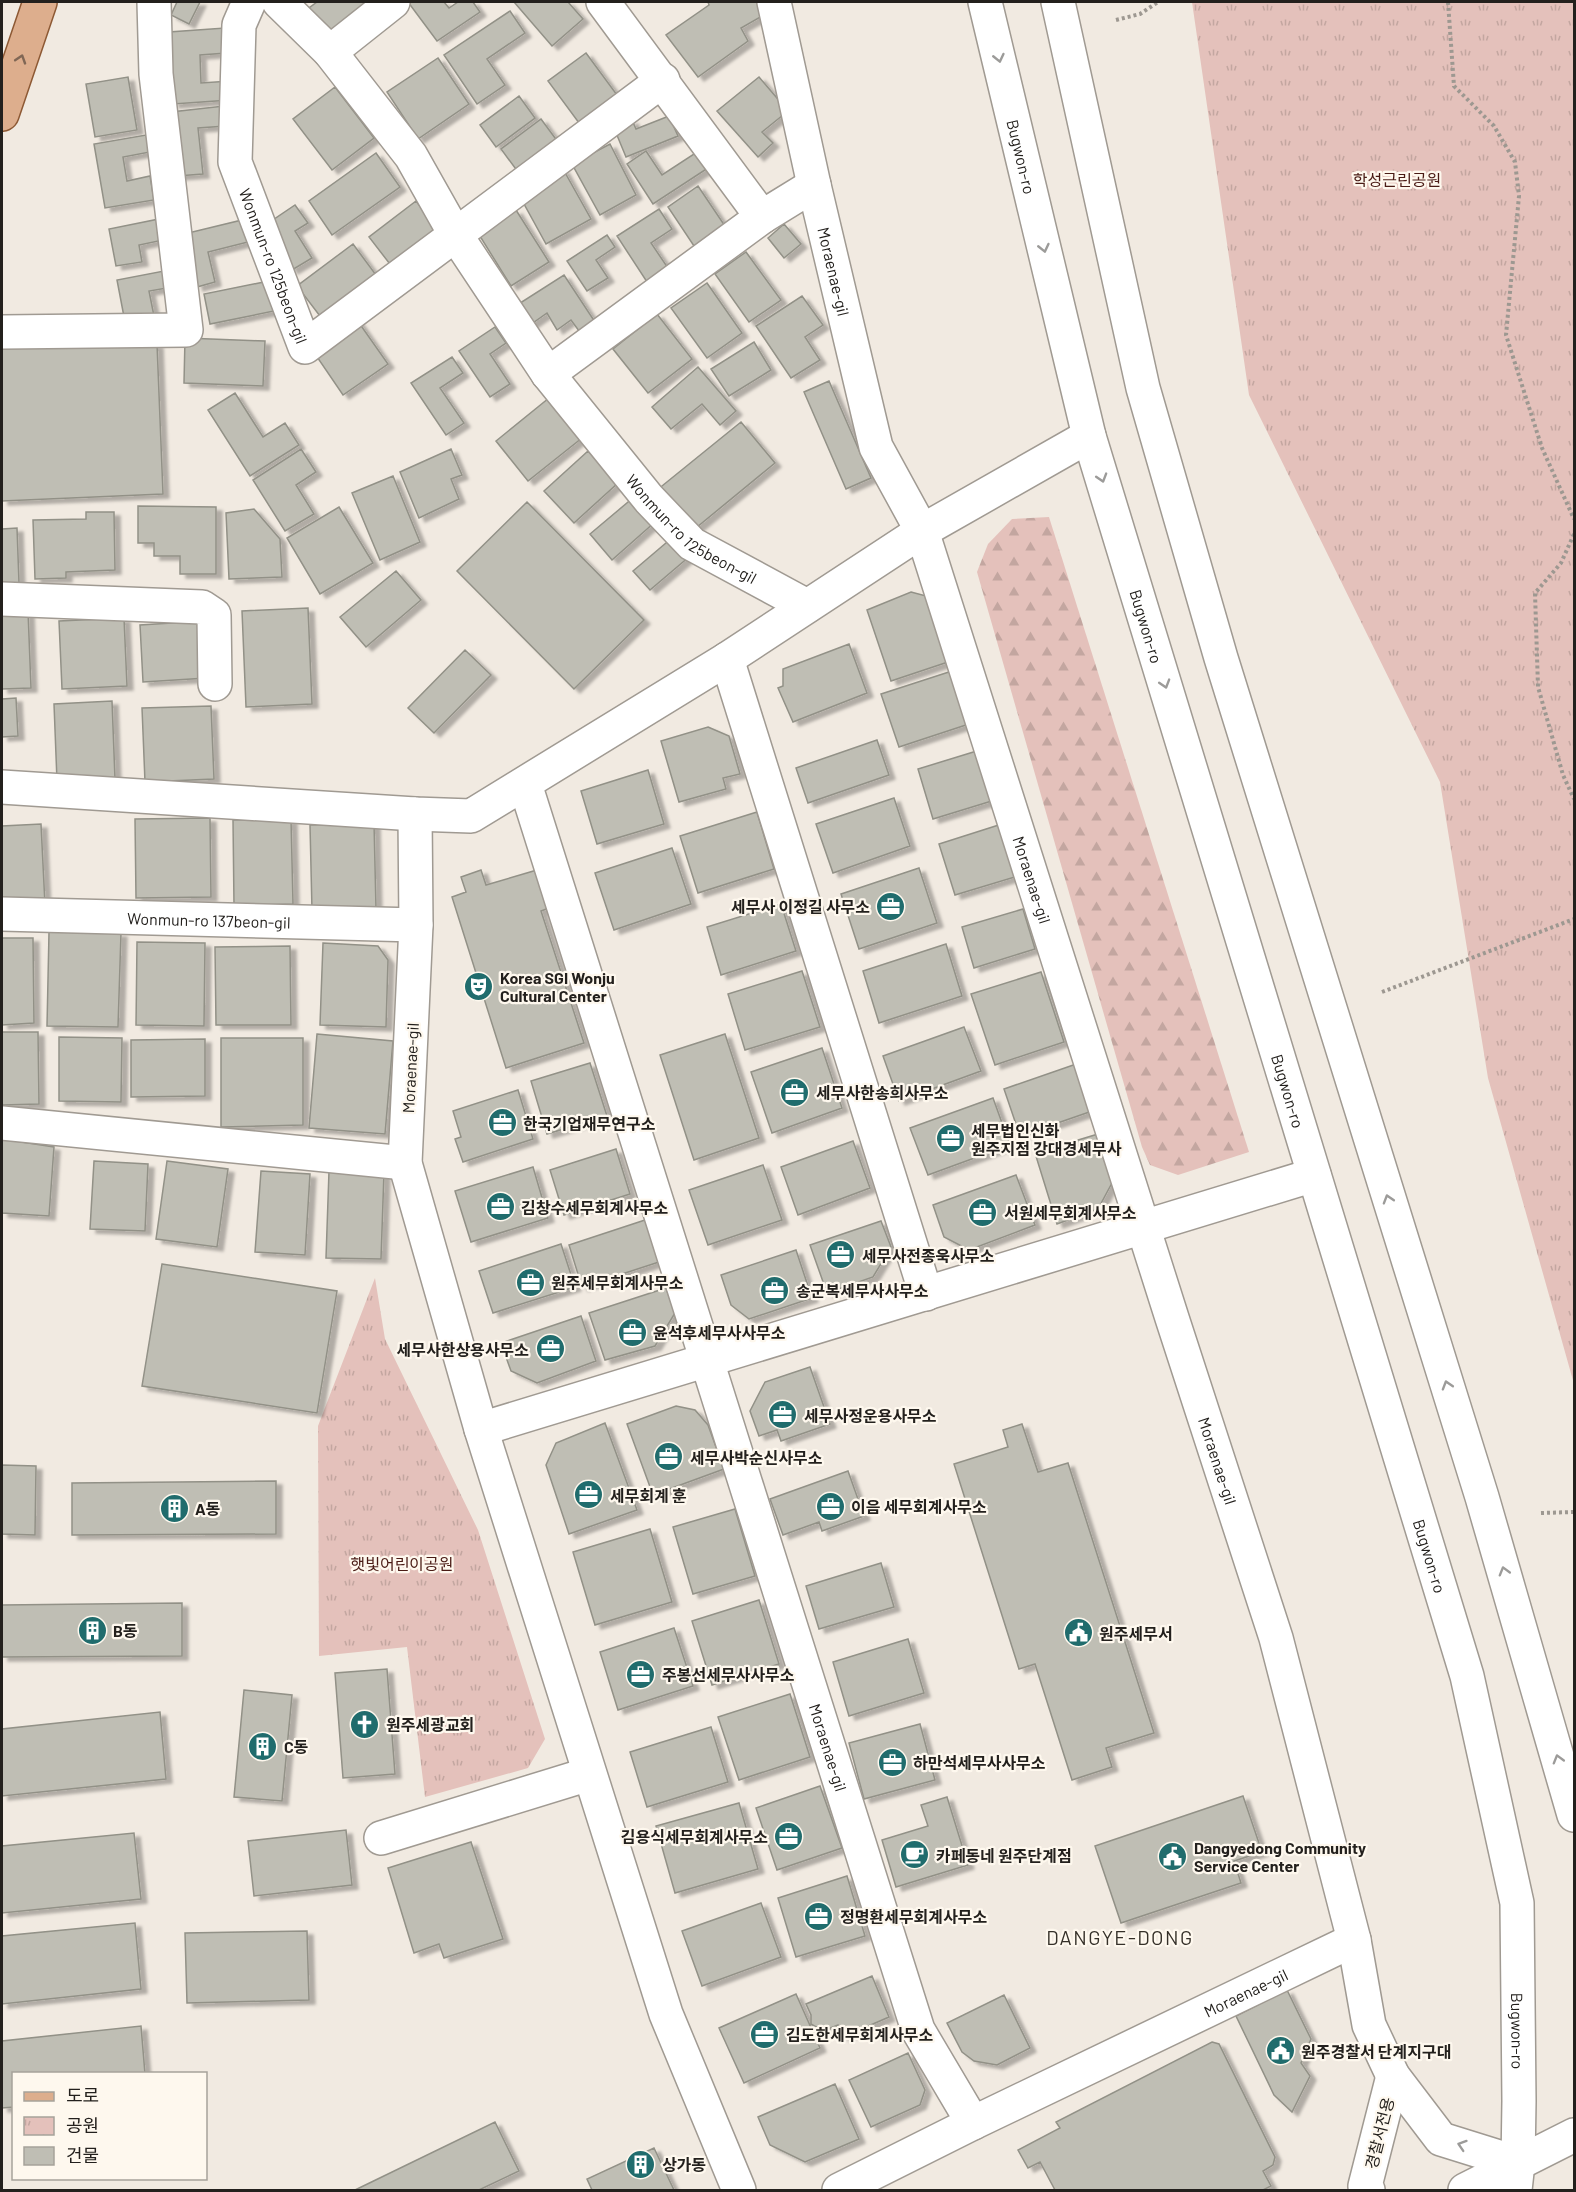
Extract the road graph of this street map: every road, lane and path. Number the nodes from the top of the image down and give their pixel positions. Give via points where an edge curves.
1 (40, 2) edge
2 (154, 2) edge
3 (249, 2) edge
4 (279, 2) edge
5 (393, 2) edge
6 (603, 2) edge
7 (774, 2) edge
8 (985, 2) edge
9 (1058, 2) edge
10 (1158, 2) edge
11 (1448, 2) edge
12 (1116, 20) dead end
13 (330, 52) junction
14 (663, 80) junction
15 (2, 114) edge
16 (814, 185) junction
17 (762, 217) junction
18 (455, 234) junction
19 (2, 332) edge
20 (548, 374) junction
21 (1089, 436) junction
22 (1575, 519) edge
23 (922, 531) junction
24 (1575, 534) edge
25 (2, 599) edge
26 (807, 606) junction
27 (727, 659) junction
28 (215, 684) dead end
29 (525, 784) junction
30 (2, 787) edge
31 (1575, 799) edge
32 (416, 814) junction
33 (2, 914) edge
34 (1575, 919) edge
35 (416, 925) junction
36 (1382, 992) dead end
37 (2, 1123) edge
38 (405, 1163) junction
39 (1314, 1175) junction
40 (1143, 1227) junction
41 (926, 1293) junction
42 (706, 1360) junction
43 (481, 1429) junction
44 (1575, 1512) edge
45 (1541, 1513) dead end
46 (589, 1774) junction
47 (1575, 1815) edge
48 (381, 1838) dead end
49 (1354, 1940) junction
50 (1393, 2076) junction
51 (973, 2123) junction
52 (1575, 2135) edge
53 (1516, 2177) edge
54 (739, 2190) edge
55 (839, 2190) edge
56 (1368, 2190) edge
57 (1465, 2190) edge

15 -> 1 main road
2 - 19 street via 156,74 186,330
3 - 18 street, Wonmun-ro 125beon-gil via 239,25 235,162 305,347
4 - 13 street, Wonmun-ro 125beon-gil
5 - 13 street
6 - 14 street
7 - 16 street, Moraenae-gil
8 -> 21 street, Bugwon-ro
47 -> 9 street via 1482,1497 1221,658 1143,388
10 - 12 path via 1140,14
11 - 22 path via 1454,86 1494,126 1515,162 1519,196 1506,334 1542,448
13 - 18 street, Wonmun-ro 125beon-gil via 411,156
14 - 17 street
14 - 18 street, Wonmun-ro 125beon-gil
16 - 17 street
16 - 23 street, Moraenae-gil via 876,447
17 - 20 street
18 - 20 street, Wonmun-ro 125beon-gil
20 - 26 street, Wonmun-ro 125beon-gil via 649,500 692,544
21 - 23 street
21 -> 39 street, Bugwon-ro
23 - 26 street
23 - 40 street, Moraenae-gil
24 - 31 path via 1561,563 1535,593 1538,687 1563,775
25 - 28 street via 202,607 214,615
26 - 27 street
27 - 29 street
27 - 41 street
29 - 32 street via 471,816
29 - 42 street, Moraenae-gil
30 - 32 street
32 - 35 street, Moraenae-gil
33 - 35 street, Wonmun-ro 137beon-gil
34 - 36 path
35 - 38 street, Moraenae-gil
37 - 38 street
38 - 43 street, Moraenae-gil
39 - 40 street
39 - 53 street, Bugwon-ro via 1467,1676 1517,1903
40 - 41 street
40 - 49 street, Moraenae-gil via 1276,1638
41 - 42 street
42 - 43 street
42 - 51 street, Moraenae-gil via 918,2030
43 - 46 street, Moraenae-gil
44 - 45 path
46 - 48 street
46 - 54 street, Moraenae-gil via 666,2014
49 - 50 street, Moraenae-gil via 1369,2025
49 - 51 street, Moraenae-gil
53 -> 50 street, Moraenae-gil via 1441,2139
50 - 56 street, 경찰서전용 via 1365,2186
51 - 55 street, Moraenae-gil
52 - 53 street
53 - 57 street

